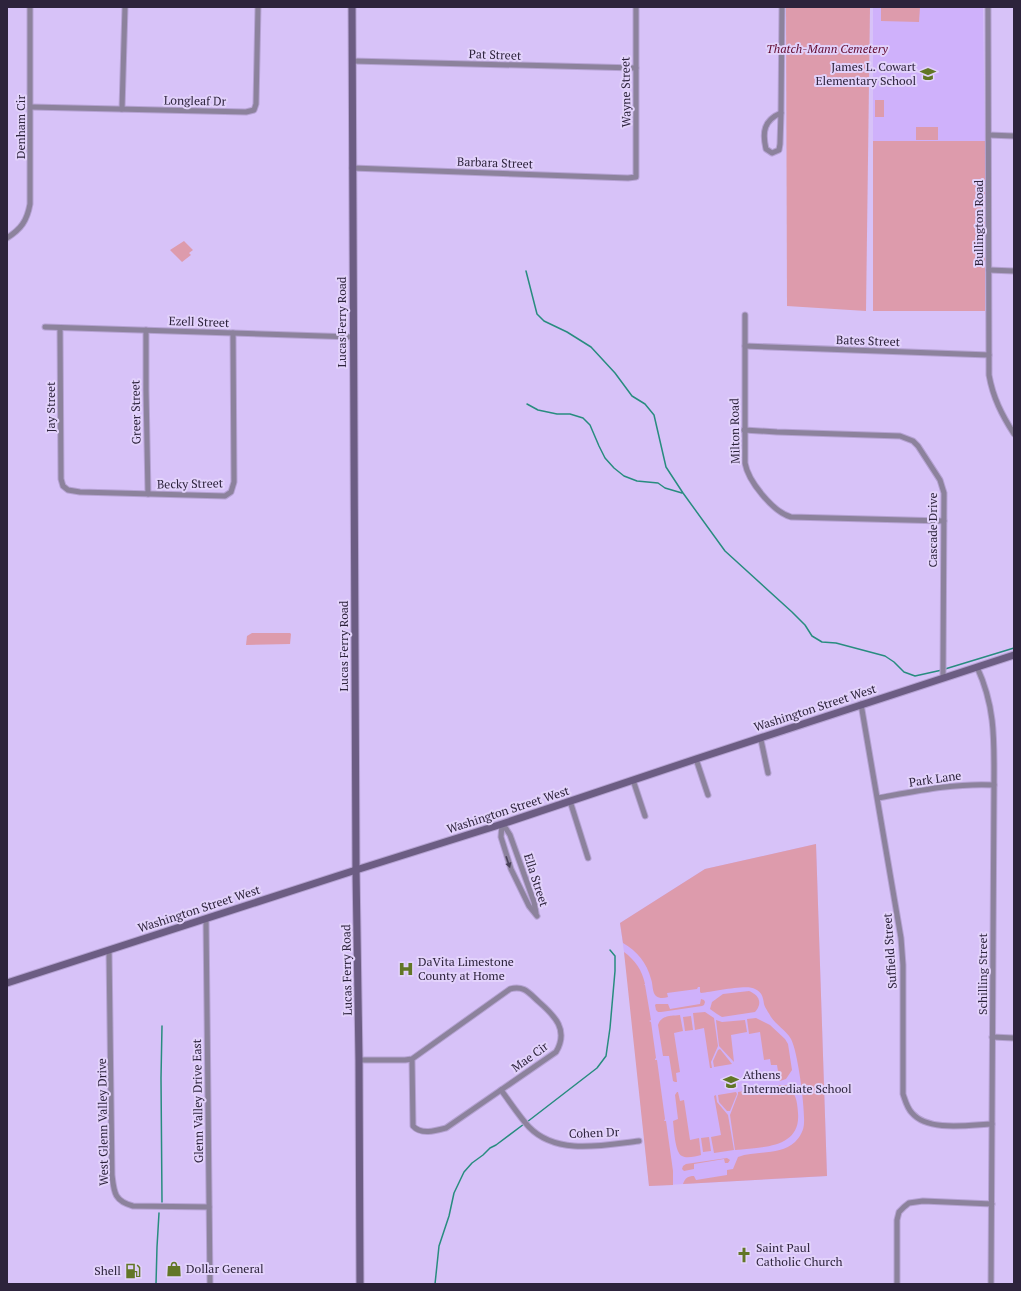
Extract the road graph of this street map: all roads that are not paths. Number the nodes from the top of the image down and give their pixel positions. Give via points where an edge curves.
1 (30, 7) edge
2 (125, 7) edge
3 (258, 7) edge
4 (352, 7) edge
5 (636, 7) edge
6 (782, 7) edge
7 (988, 7) edge
8 (352, 61) junction
9 (636, 68) junction
10 (31, 107) junction
11 (122, 109) junction
12 (781, 113) junction
13 (989, 135) junction
14 (1014, 136) edge
15 (352, 168) junction
16 (636, 177) joint
17 (7, 238) edge
18 (989, 270) junction
19 (1014, 271) edge
20 (745, 316) dead end
21 (45, 327) dead end
22 (60, 328) junction
23 (146, 330) junction
24 (233, 333) junction
25 (353, 337) junction
26 (745, 346) junction
27 (989, 355) junction
28 (744, 430) junction
29 (1014, 434) edge
30 (63, 486) joint
31 (148, 494) junction
32 (944, 521) junction
33 (1014, 655) edge
34 (977, 667) junction
35 (944, 678) junction
36 (862, 704) junction
37 (756, 739) junction
38 (696, 759) junction
39 (768, 773) dead end
40 (633, 780) junction
41 (994, 785) junction
42 (708, 795) dead end
43 (878, 798) junction
44 (570, 801) junction
45 (645, 816) dead end
46 (502, 824) junction
47 (588, 858) dead end
48 (356, 870) junction
49 (206, 918) junction
50 (109, 950) junction
51 (7, 984) edge
52 (992, 1038) junction
53 (1014, 1038) edge
54 (412, 1059) junction
55 (359, 1060) junction
56 (501, 1090) junction
57 (992, 1124) junction
58 (639, 1141) dead end
59 (992, 1204) junction
60 (210, 1206) junction
61 (210, 1284) edge
62 (360, 1284) edge
63 (897, 1284) edge
64 (991, 1284) edge

1 - 10 street, Denham Cir
2 - 11 street
3 - 11 street, Longleaf Dr via 254,110 246,112
4 - 8 street, Lucas Ferry Road
5 - 9 street, Wayne Street
6 - 12 street
7 - 13 street, Bullington Road
8 - 9 street, Pat Street
8 - 15 street, Lucas Ferry Road
9 - 16 street, Wayne Street
10 - 11 street, Longleaf Dr
10 - 17 street, Denham Cir via 30,204 26,220 17,232
12 - 12 street via 772,116 765,128 766,149 772,153 779,150
13 - 14 street
13 - 18 street, Bullington Road
15 - 16 street, Barbara Street
15 - 25 street, Lucas Ferry Road
18 - 19 street
18 - 27 street, Bullington Road
20 - 26 street, Milton Road
21 - 22 street, Ezell Street
22 - 23 street, Ezell Street
22 - 30 street, Jay Street
23 - 24 street, Ezell Street
23 - 31 street, Greer Street
24 - 25 street, Ezell Street
24 - 31 street, Becky Street via 234,482 231,492 225,496
25 - 48 street, Lucas Ferry Road
26 - 27 street, Bates Street
26 - 28 street, Milton Road
27 - 29 street, Bullington Road via 993,394
28 - 32 street, Cascade Drive via 907,438 918,446 940,480 944,493
28 - 32 street, Milton Road via 748,475 774,507 785,515
30 - 31 street, Becky Street via 68,490 80,492
32 - 35 street, Cascade Drive
33 - 34 street, Washington Street West
34 - 35 street, Washington Street West
34 - 41 street, Schilling Street via 983,680 994,725
35 - 36 street, Washington Street West
36 - 37 street, Washington Street West
36 - 43 street, Suffield Street
37 - 38 street, Washington Street West
37 - 39 street via 761,740
38 - 40 street, Washington Street West
38 - 42 street
40 - 44 street, Washington Street West
40 - 45 street
41 - 43 street, Park Lane via 948,786
41 - 52 street, Schilling Street
43 - 57 street, Suffield Street via 901,938 902,1080 907,1106 916,1117 929,1123 949,1126
44 - 46 street, Washington Street West
44 - 47 street
46 -> 46 street, Ella Street via 501,838 511,869 529,906 537,916 510,835
46 - 48 street, Washington Street West
48 - 49 street, Washington Street West
48 - 55 street, Lucas Ferry Road
49 - 50 street, Washington Street West
49 - 60 street, Glenn Valley Drive East
50 - 51 street, Washington Street West
50 - 60 street, West Glenn Valley Drive via 112,1175 115,1195 120,1201 133,1206
52 - 53 street
52 - 57 street, Schilling Street
54 - 55 street
54 - 56 street, Mae Cir via 413,1126 416,1130 436,1131 446,1128
54 - 56 street, Mae Cir via 510,989 519,987 526,990 554,1016 561,1039 556,1052
55 - 62 street, Lucas Ferry Road
56 - 58 street, Cohen Dr via 528,1125 544,1138 564,1145 577,1146
57 - 59 street, Schilling Street
59 - 63 street via 923,1201 904,1206 897,1220
59 - 64 street, Schilling Street
60 - 61 street, Glenn Valley Drive East

